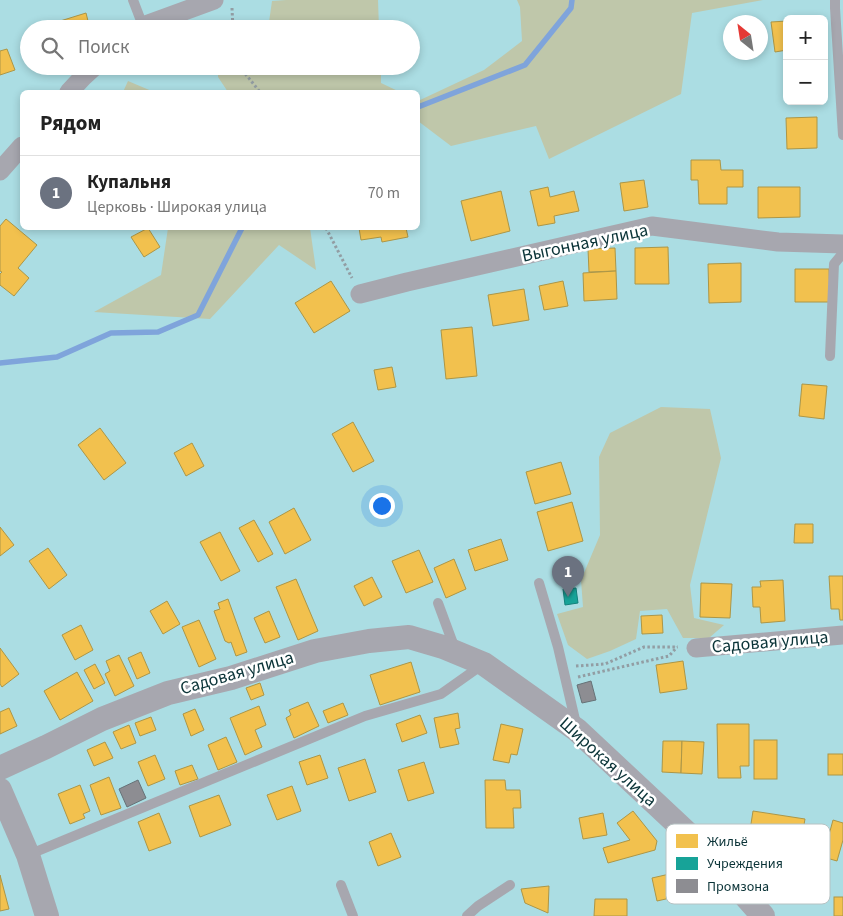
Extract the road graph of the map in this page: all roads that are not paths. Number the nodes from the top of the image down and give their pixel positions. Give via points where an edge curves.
1 (133, 0) edge
2 (214, 0) edge
3 (835, 0) edge
4 (139, 20) edge
5 (160, 20) edge
6 (85, 75) edge
7 (71, 90) edge
8 (843, 135) edge
9 (20, 148) edge
10 (0, 171) edge
11 (843, 244) edge
12 (843, 253) edge
13 (360, 294) road end
14 (830, 356) dead end
15 (539, 582) dead end
16 (438, 603) dead end
17 (843, 635) edge
18 (696, 648) road end
19 (456, 652) junction
20 (484, 664) junction
21 (577, 730) junction
22 (0, 768) edge
23 (0, 790) edge
24 (677, 824) edge
25 (28, 855) junction
26 (341, 885) dead end
27 (510, 885) dead end
28 (752, 904) edge
29 (47, 916) edge
30 (353, 916) edge
31 (467, 916) edge
32 (763, 916) edge

1 - 4 lane
2 - 5 street
3 - 8 lane
6 - 7 street
9 - 10 street
11 - 13 street, Выгонная улица via 778,242 652,226
12 - 14 lane via 834,264
15 - 21 lane
16 - 19 lane
17 - 18 street, Садовая улица
19 - 20 street, Садовая улица
19 - 22 street, Садовая улица via 409,637 315,651 231,678 168,693 102,719
20 - 21 street, Широкая улица
20 - 25 lane via 441,694 365,716
21 - 24 street, Широкая улица
23 - 25 street
25 - 29 street
26 - 30 lane
27 - 31 lane
28 - 32 street, Широкая улица

